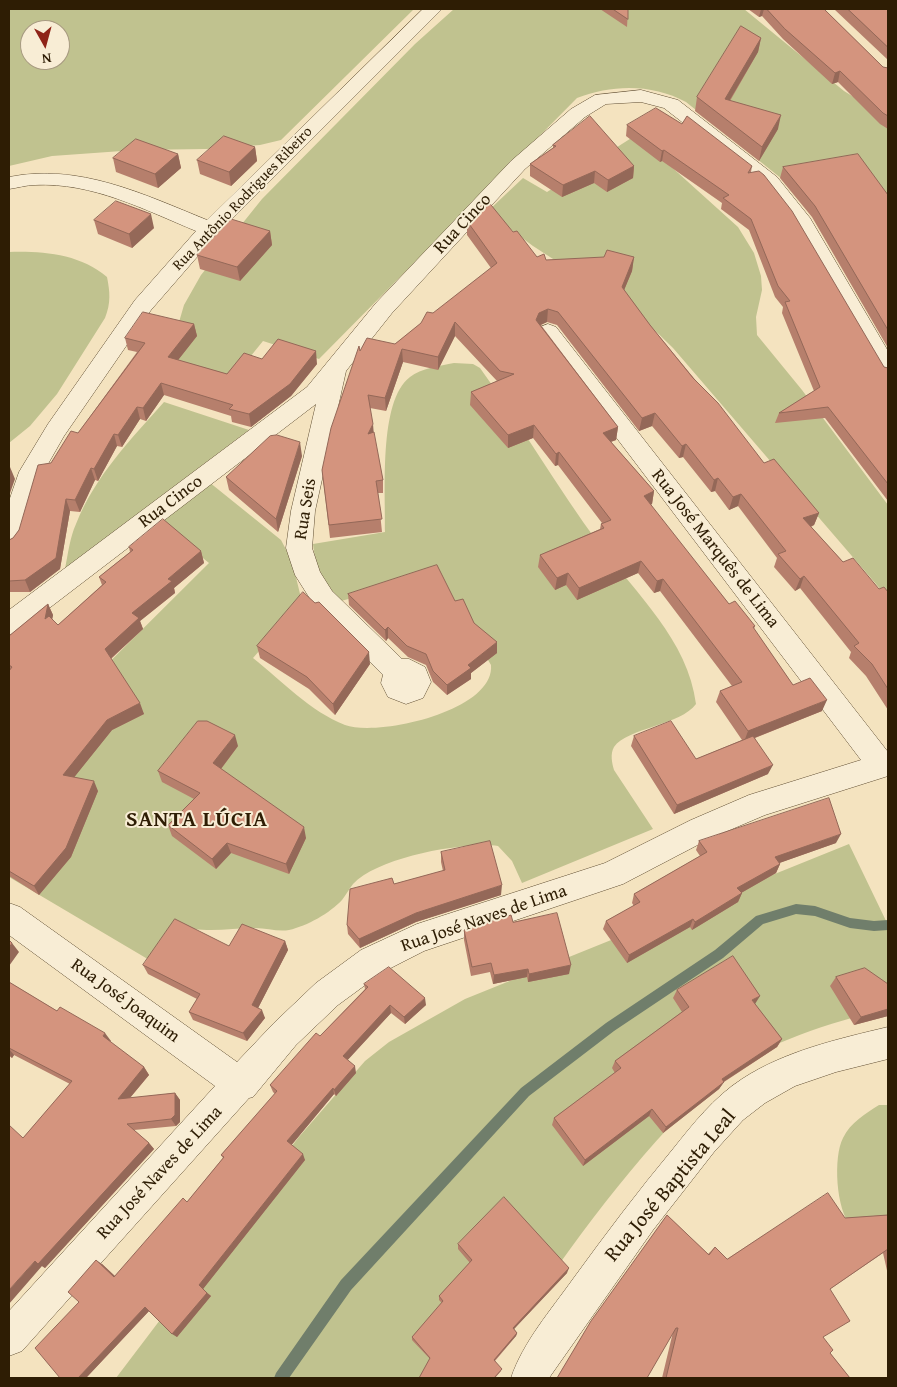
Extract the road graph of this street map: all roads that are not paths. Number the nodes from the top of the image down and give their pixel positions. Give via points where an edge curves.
1 (433, 9) edge
2 (9, 183) edge
3 (210, 229) junction
4 (548, 332) edge
5 (335, 370) junction
6 (888, 370) edge
7 (9, 541) edge
8 (9, 624) edge
9 (399, 673) dead end
10 (885, 765) edge
11 (9, 917) edge
12 (888, 1043) edge
13 (241, 1084) junction
14 (9, 1338) edge
15 (529, 1378) edge

1 - 3 street, Rua Antônio Rodrigues Ribeiro
2 - 3 street via 45,178 96,186
3 - 7 street, Rua Antônio Rodrigues Ribeiro via 143,305 56,430 28,478
4 - 10 street, Rua José Marquês de Lima
5 - 6 street, Rua Cinco via 384,308 518,165 586,106 630,96 672,104 774,186 800,218
5 - 8 street, Rua Cinco via 303,403
5 - 9 street, Rua Seis via 303,511 299,548 308,575 323,598
10 - 13 street, Rua José Naves de Lima via 759,804 612,874 417,939 379,957 327,994 285,1034
11 - 13 street, Rua José Joaquim
12 - 15 street, Rua José Baptista Leal via 791,1072 753,1092 720,1120 630,1229
13 - 14 street, Rua José Naves de Lima

